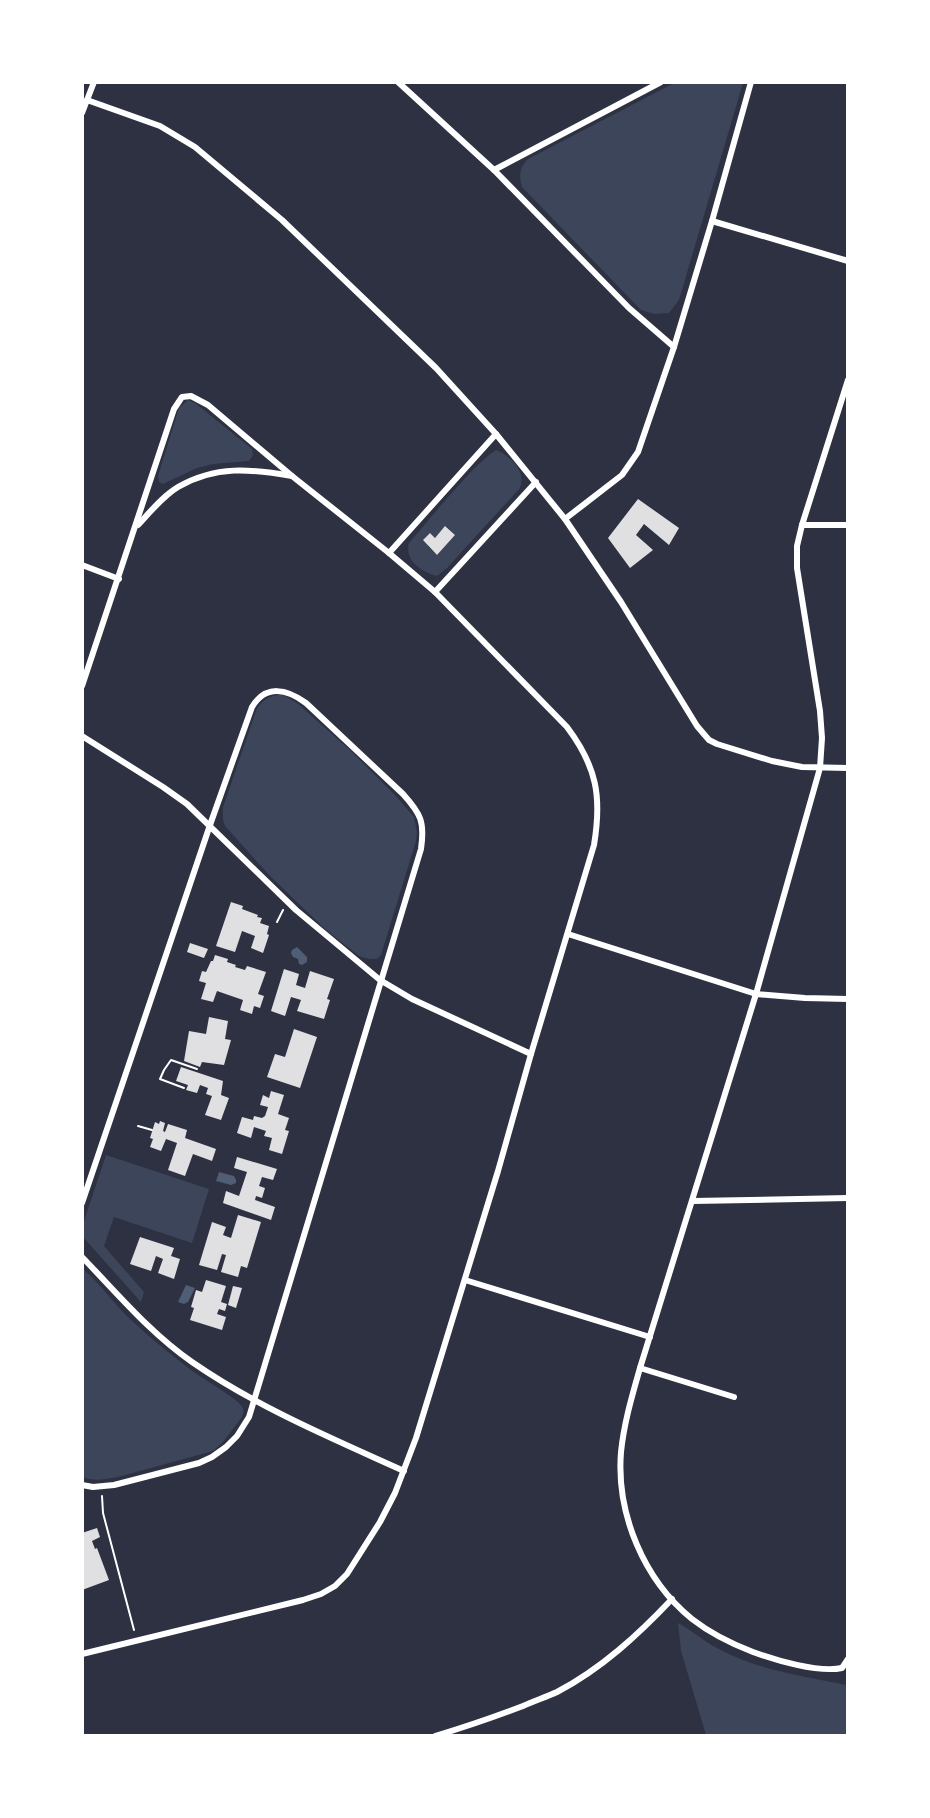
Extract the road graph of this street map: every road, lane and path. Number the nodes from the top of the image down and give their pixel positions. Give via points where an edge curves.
1 (94, 82) edge
2 (398, 82) edge
3 (661, 82) edge
4 (751, 82) edge
5 (87, 100) junction
6 (82, 113) edge
7 (494, 170) junction
8 (712, 221) junction
9 (848, 261) edge
10 (674, 347) junction
11 (848, 380) edge
12 (496, 434) junction
13 (292, 476) junction
14 (536, 482) junction
15 (565, 519) junction
16 (802, 525) junction
17 (848, 525) edge
18 (136, 527) junction
19 (389, 553) junction
20 (82, 565) edge
21 (119, 579) junction
22 (435, 592) junction
23 (82, 686) edge
24 (82, 736) edge
25 (820, 768) junction
26 (848, 768) edge
27 (210, 825) junction
28 (568, 934) junction
29 (380, 980) junction
30 (756, 994) junction
31 (848, 999) edge
32 (531, 1054) junction
33 (197, 1069) dead end
34 (184, 1088) dead end
35 (138, 1126) dead end
36 (152, 1130) dead end
37 (848, 1198) edge
38 (693, 1201) junction
39 (82, 1203) edge
40 (82, 1257) edge
41 (465, 1280) junction
42 (650, 1337) junction
43 (640, 1368) junction
44 (734, 1397) dead end
45 (255, 1401) junction
46 (404, 1471) junction
47 (82, 1485) edge
48 (102, 1487) junction
49 (672, 1599) junction
50 (136, 1640) junction
51 (82, 1654) edge
52 (848, 1659) edge
53 (435, 1736) edge

1 - 5 street
2 - 7 street
3 - 7 street
4 - 8 street
5 - 6 street
5 - 12 street via 160,126 206,155 357,291
7 - 10 street via 629,308
8 - 9 street
8 - 10 street
10 - 15 street via 631,465
11 - 16 street
12 - 14 street
12 - 19 street
13 - 18 street via 229,470 200,477 177,488
13 - 18 street via 208,405 187,395 174,409
13 - 19 street
14 - 15 street
14 - 22 street
15 - 25 street via 702,734 717,744 772,761
16 - 17 street
16 - 25 street via 797,568 820,711
18 - 21 street
19 - 22 street
20 - 21 street
21 - 23 street
22 - 28 street via 567,727 593,774 598,798 594,845
24 - 27 street via 164,787
25 - 26 street
25 - 30 street
27 - 29 street via 296,910
27 - 29 street via 248,716 259,696 271,692 295,695 403,794 421,820 420,849
27 - 39 street
28 - 30 street
28 - 32 street
29 - 32 street
29 - 45 street
30 - 31 street
30 - 38 street
32 - 41 street
33 - 34 path via 171,1060 164,1070 160,1079
35 - 36 path
37 - 38 street
38 - 42 street
40 - 45 street via 164,1339
41 - 42 street
41 - 46 street
42 - 43 street
43 - 44 street
43 - 49 street via 621,1454 622,1494 631,1530 646,1564
45 - 46 street
45 - 48 street via 237,1436 212,1457
46 - 50 street via 380,1522 335,1586 303,1600
47 - 48 street
48 - 50 path via 103,1513
49 - 52 street via 716,1635 768,1658 833,1670 842,1668
49 - 53 street via 618,1650 556,1692 477,1724
50 - 51 street

